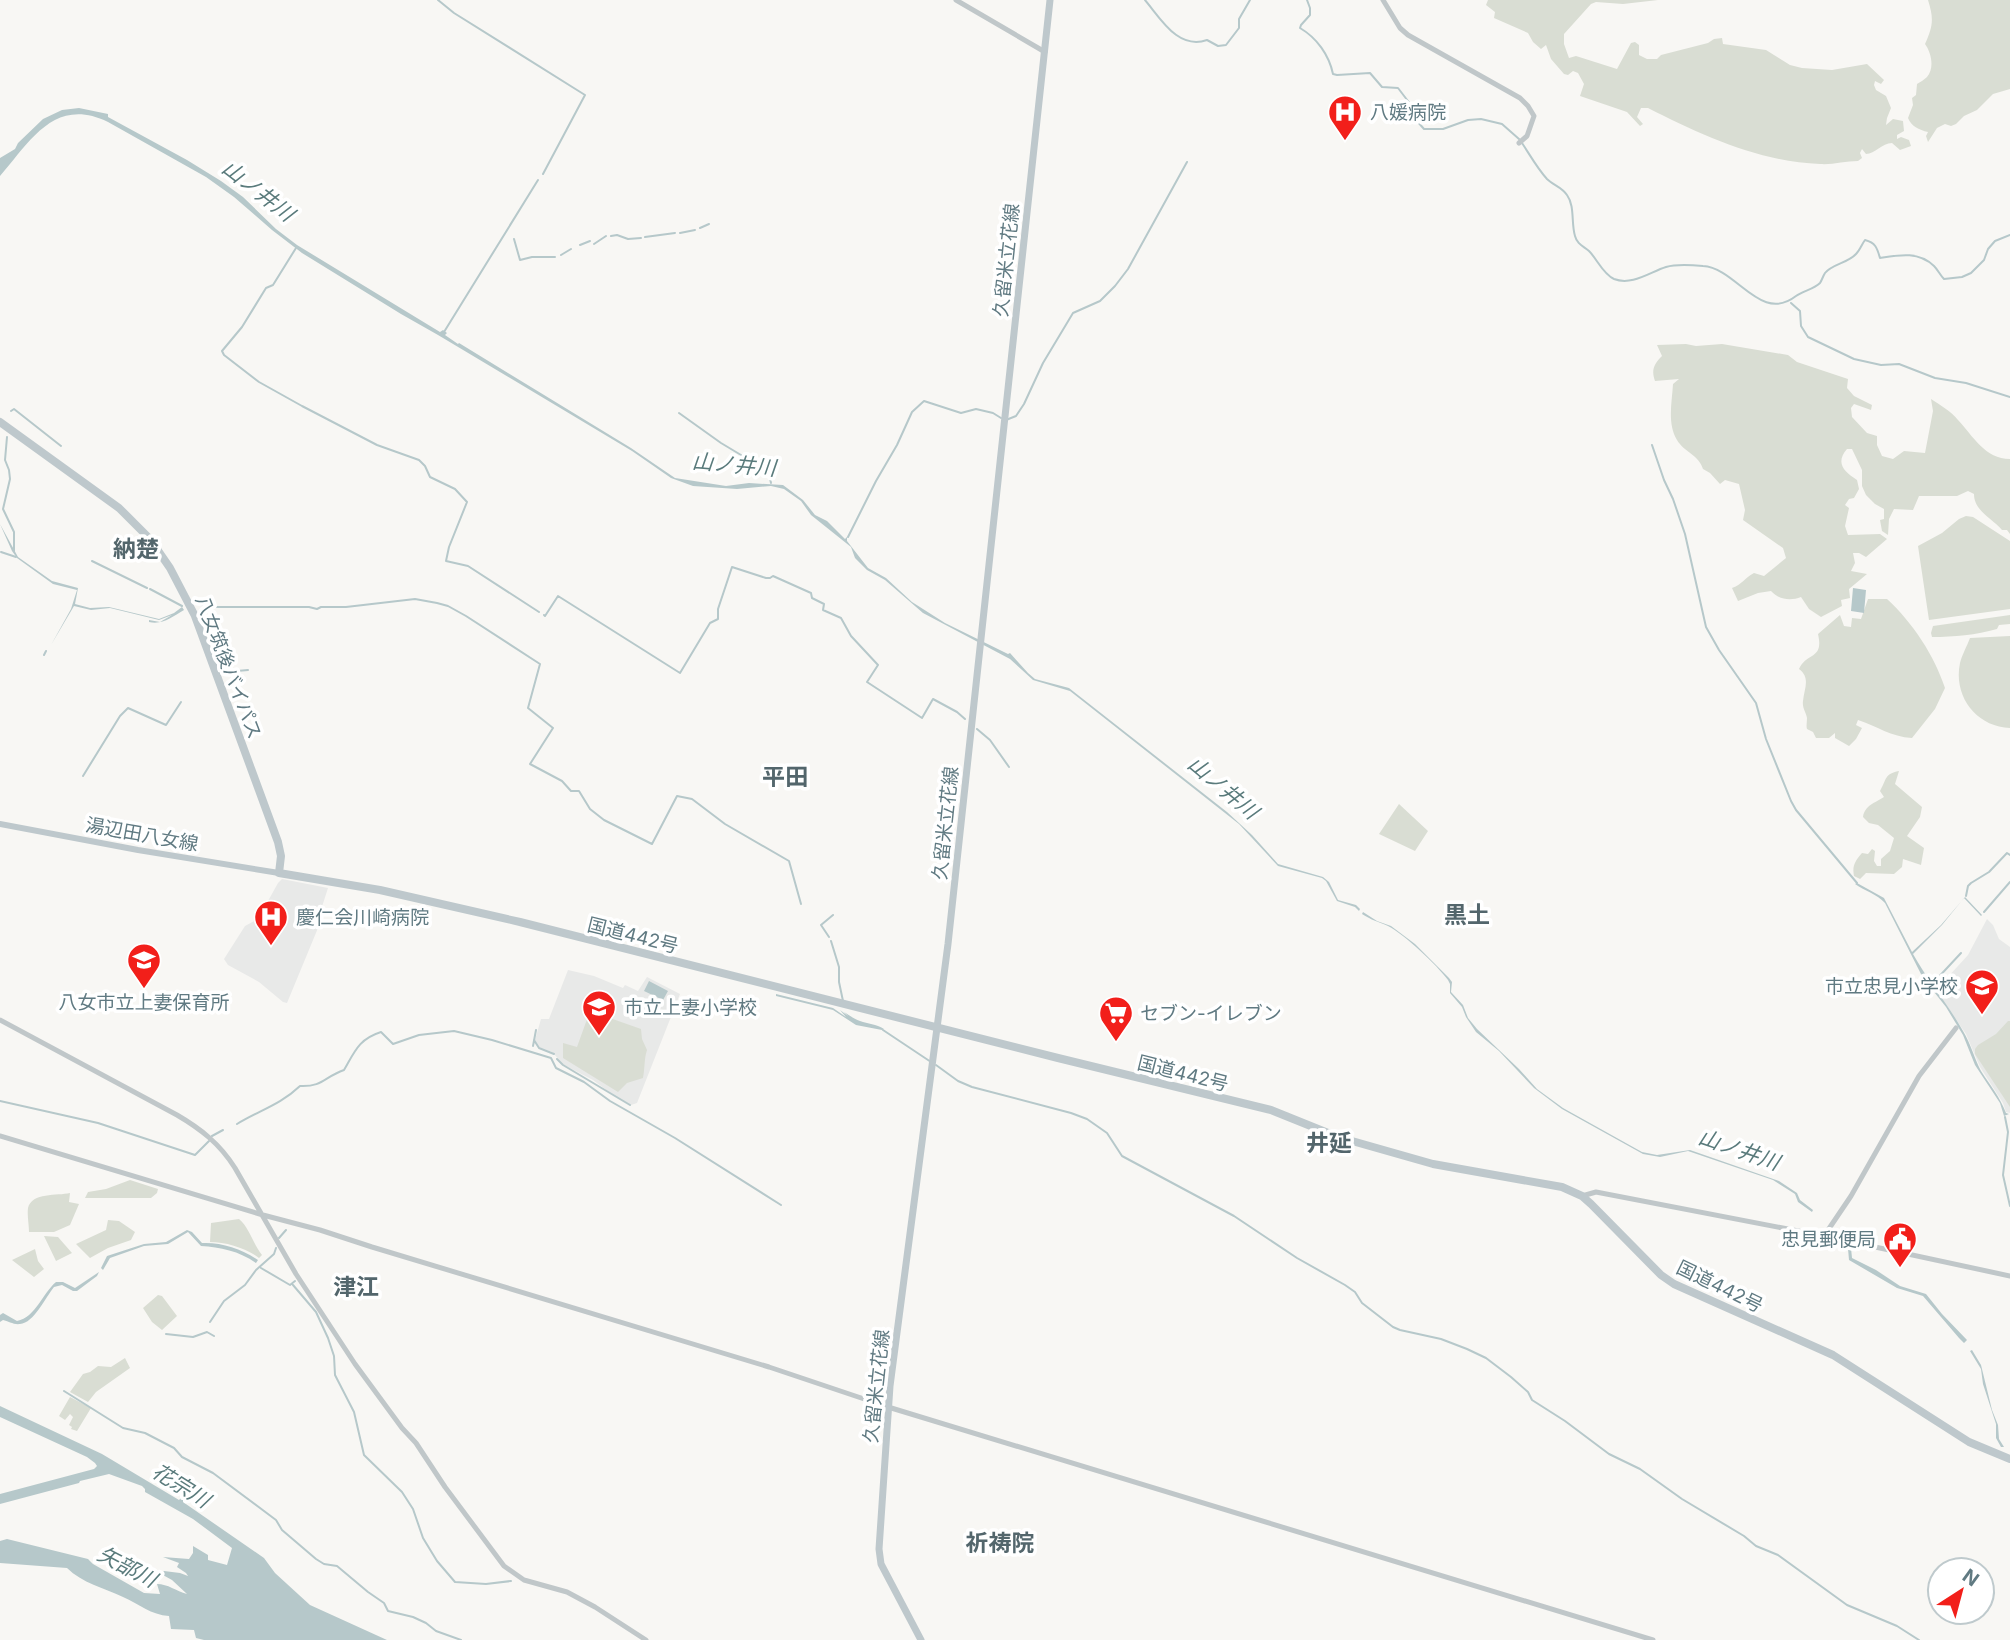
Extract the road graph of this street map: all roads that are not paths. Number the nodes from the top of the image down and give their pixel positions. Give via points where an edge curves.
1 (956, 0) edge
2 (1050, 0) edge
3 (1383, 0) edge
4 (1045, 52) junction
5 (1519, 143) dead end
6 (0, 422) edge
7 (0, 824) edge
8 (279, 873) junction
9 (0, 1020) edge
10 (938, 1027) junction
11 (1956, 1028) dead end
12 (0, 1136) edge
13 (1582, 1196) junction
14 (263, 1215) junction
15 (1824, 1236) junction
16 (2010, 1276) edge
17 (888, 1407) junction
18 (2010, 1459) edge
19 (646, 1640) edge
20 (921, 1640) edge
21 (1653, 1640) edge

1 - 4 street
2 - 4 main road, 久留米立花線
3 - 5 street via 1408,35 1528,106 1534,116 1527,136
4 - 10 main road, 久留米立花線
6 - 8 highway, 八女筑後バイパス via 119,508 150,539 170,568 195,616 278,842
7 - 8 main road, 湯辺田八女線
8 - 10 highway, 国道442号 via 432,901
9 - 14 street via 211,1137
10 - 13 highway, 国道442号 via 1271,1110 1347,1140 1433,1164 1547,1183
10 - 17 main road, 久留米立花線
11 - 15 street via 1919,1076
12 - 14 street
13 - 15 street via 1596,1192
13 - 18 highway, 国道442号 via 1674,1284 1821,1349 1969,1442
14 - 17 street
14 - 19 street via 355,1364 504,1566 524,1580 568,1592
15 - 16 street
17 - 20 main road, 久留米立花線 via 881,1564
17 - 21 street

